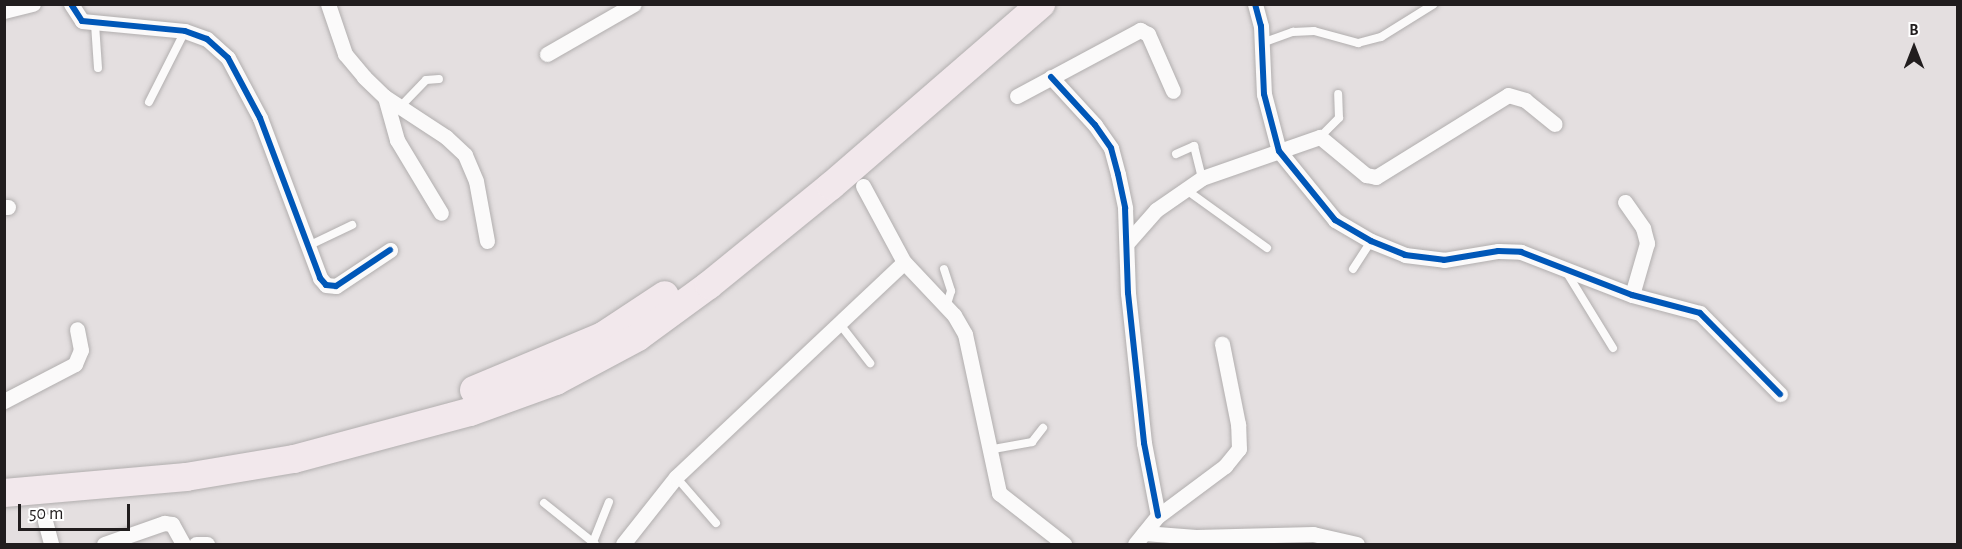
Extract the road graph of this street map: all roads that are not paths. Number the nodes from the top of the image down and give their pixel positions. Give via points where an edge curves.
1 (33, 4) edge
2 (71, 4) edge
3 (327, 4) edge
4 (634, 4) edge
5 (1012, 4) edge
6 (1041, 4) edge
7 (1255, 4) edge
8 (1434, 4) edge
9 (4, 11) edge
10 (95, 24) junction
11 (185, 32) junction
12 (1262, 43) junction
13 (547, 54) dead end
14 (98, 68) dead end
15 (1051, 77) junction
16 (439, 79) dead end
17 (1173, 91) dead end
18 (1338, 94) dead end
19 (1017, 96) dead end
20 (385, 97) junction
21 (149, 102) dead end
22 (400, 107) junction
23 (1555, 124) dead end
24 (1320, 136) junction
25 (1279, 151) junction
26 (1176, 154) dead end
27 (1202, 178) junction
28 (863, 186) dead end
29 (1184, 188) junction
30 (1625, 202) dead end
31 (441, 213) dead end
32 (352, 225) dead end
33 (487, 241) dead end
34 (1371, 241) junction
35 (1127, 243) junction
36 (308, 246) junction
37 (1267, 248) dead end
38 (390, 250) dead end
39 (904, 262) junction
40 (1353, 269) dead end
41 (1565, 269) junction
42 (944, 270) dead end
43 (1632, 295) junction
44 (946, 307) junction
45 (839, 323) junction
46 (77, 329) dead end
47 (1222, 344) dead end
48 (1613, 348) dead end
49 (870, 363) dead end
50 (1780, 394) dead end
51 (4, 401) edge
52 (1043, 428) dead end
53 (988, 450) junction
54 (4, 473) edge
55 (676, 477) junction
56 (4, 493) edge
57 (609, 502) dead end
58 (544, 503) dead end
59 (1158, 516) junction
60 (45, 521) dead end
61 (716, 523) dead end
62 (1140, 539) edge
63 (594, 543) edge
64 (51, 544) edge
65 (104, 544) edge
66 (183, 544) edge
67 (196, 544) edge
68 (207, 544) edge
69 (623, 544) edge
70 (1064, 544) edge
71 (1357, 544) edge

1 - 9 street
2 - 10 street via 82,21
3 - 20 street via 345,54
4 - 13 street
5 - 54 highway via 808,182 670,292 603,336 473,390 292,440 163,463
6 - 56 highway via 831,186 708,285 638,337 556,381 470,412 294,459 163,480
7 - 12 street
8 - 12 lane via 1381,37 1358,44 1314,31 1293,32
10 - 11 street
10 - 14 lane
11 - 21 lane
11 - 36 street via 207,39 243,82
12 - 25 street via 1264,94
15 - 17 street via 1140,30 1148,34
15 - 19 street
15 - 35 street via 1112,148 1125,208
16 - 22 lane via 426,80
18 - 24 lane via 1339,118
20 - 22 street
20 - 31 street via 397,140
22 - 33 street via 446,137 465,155 476,181
23 - 24 street via 1525,100 1508,95 1376,177 1366,176
24 - 25 street
25 - 27 street
25 - 34 street via 1335,220
26 - 27 lane via 1194,147
27 - 29 street
28 - 39 street
29 - 35 street via 1156,210
29 - 37 lane
30 - 43 street via 1643,228 1647,243
32 - 36 lane
34 - 40 lane
34 - 41 street via 1406,255 1444,260 1498,251 1521,252
35 - 59 street via 1144,443
36 - 38 street via 320,278 326,285 336,286
39 - 44 street
39 - 45 street
41 - 43 street
41 - 48 lane
42 - 44 lane via 951,291
43 - 50 street via 1700,313
44 - 53 street via 965,334
45 - 49 lane
45 - 55 street
46 - 51 street via 81,350 75,364
47 - 59 street via 1238,424 1239,449 1225,466
52 - 53 lane via 1032,442
53 - 70 street via 999,493
55 - 61 lane
55 - 69 street
57 - 63 lane
58 - 63 lane
59 - 62 street
60 - 64 street
62 - 71 street via 1313,534
65 - 66 street via 164,523 172,524
67 - 68 street

